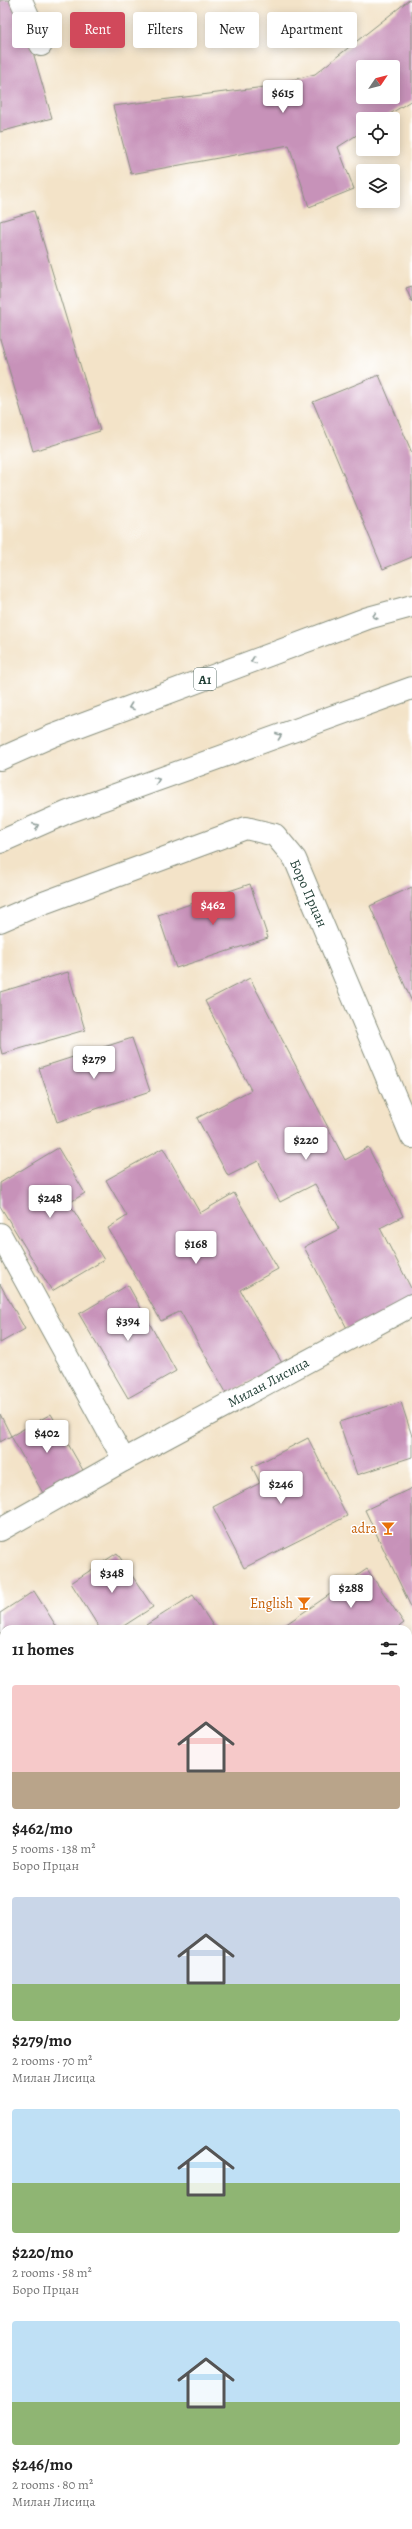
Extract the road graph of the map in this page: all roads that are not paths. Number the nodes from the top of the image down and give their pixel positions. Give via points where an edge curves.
1 (21, 0) edge
2 (26, 12) edge
3 (412, 606) edge
4 (412, 688) edge
5 (0, 760) edge
6 (0, 842) edge
7 (0, 921) edge
8 (412, 1137) edge
9 (0, 1234) edge
10 (412, 1304) edge
11 (124, 1460) junction
12 (0, 1530) edge

1 - 2 main road
3 -> 5 main road, A1 via 368,618 228,670 52,736
6 -> 4 main road via 68,812
7 - 8 main road, Боро Прцан via 246,828 275,835 295,859
9 - 11 main road
10 - 11 main road, Милан Лисица
11 - 12 main road, Милан Лисица

